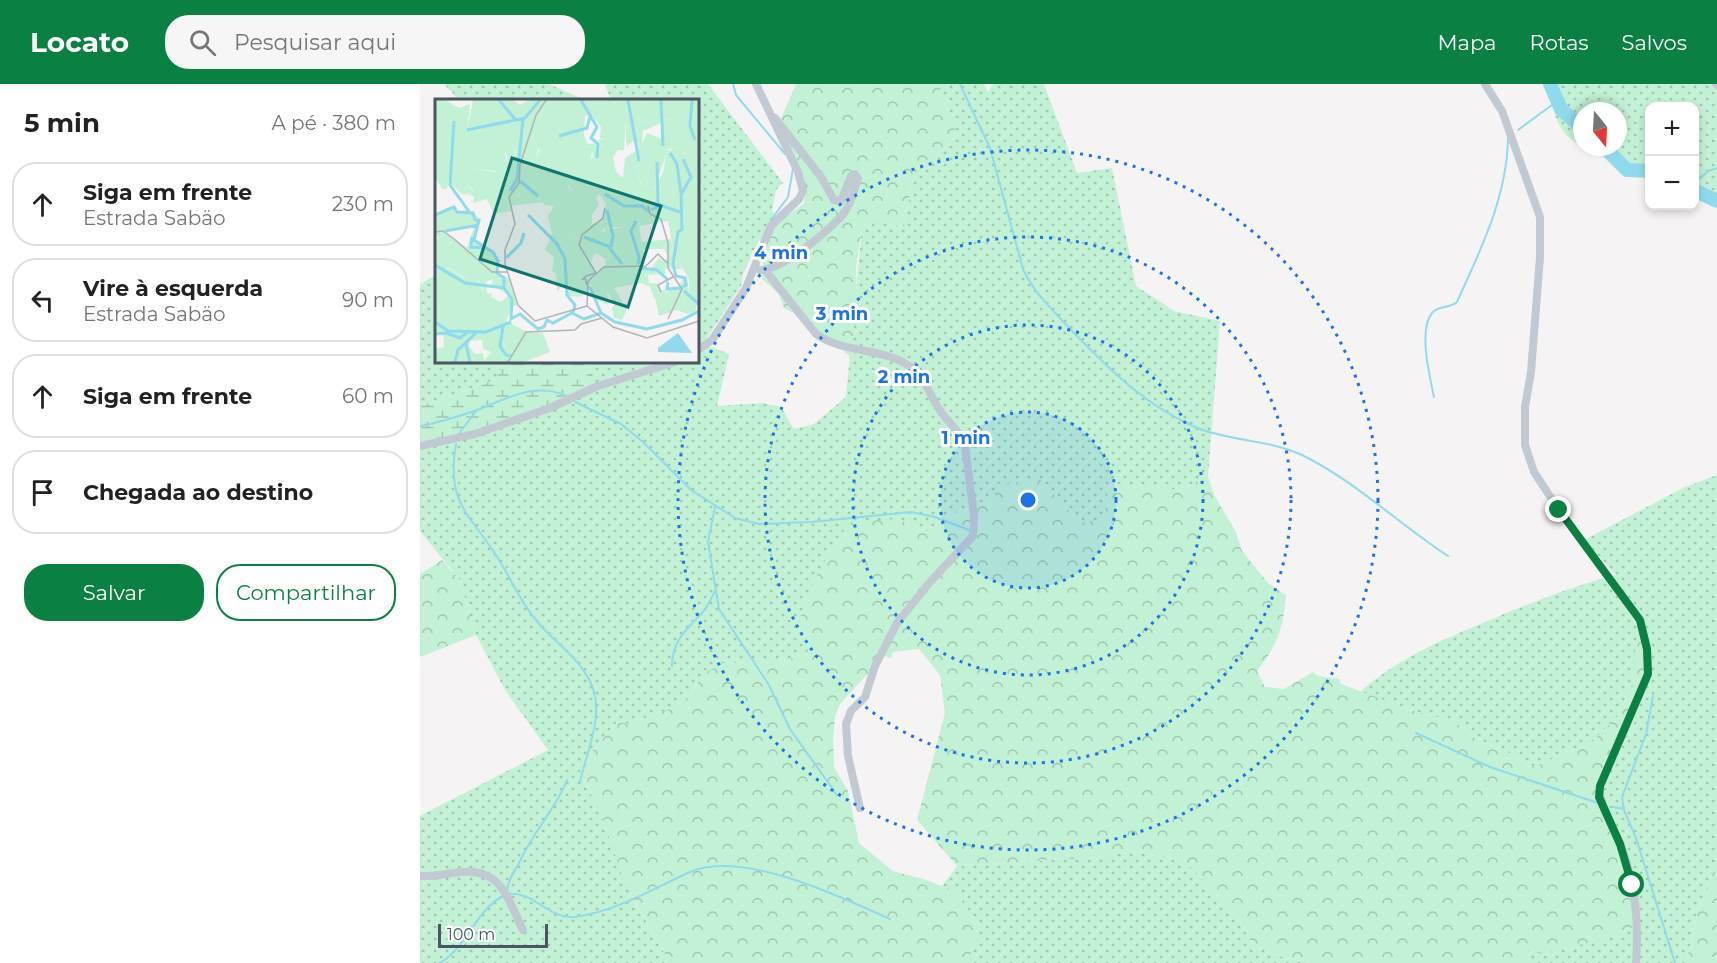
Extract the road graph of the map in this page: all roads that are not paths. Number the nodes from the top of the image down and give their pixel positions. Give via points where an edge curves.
1 (756, 84) edge
2 (1485, 84) edge
3 (769, 111) junction
4 (756, 268) junction
5 (765, 270) junction
6 (699, 349) edge
7 (672, 363) edge
8 (420, 446) edge
9 (860, 808) dead end
10 (420, 876) edge
11 (524, 930) dead end
12 (1636, 963) edge

1 - 3 street
2 - 12 street via 1502,111 1540,217 1525,445 1534,472 1640,620 1647,649 1648,674 1600,786 1599,797 1620,844 1632,885 1638,930
3 - 4 street via 803,191 771,226
3 - 5 street via 834,200 839,202 843,198 851,176 858,177 846,211 784,263
4 - 5 street
4 - 6 street via 712,340
5 - 9 street via 825,340 892,358 912,368 939,410 962,435 965,446 973,536 897,623 878,658 865,697 851,711 846,724 848,756
7 - 8 street via 598,386 550,408 475,434
10 - 11 street via 486,873 500,884

